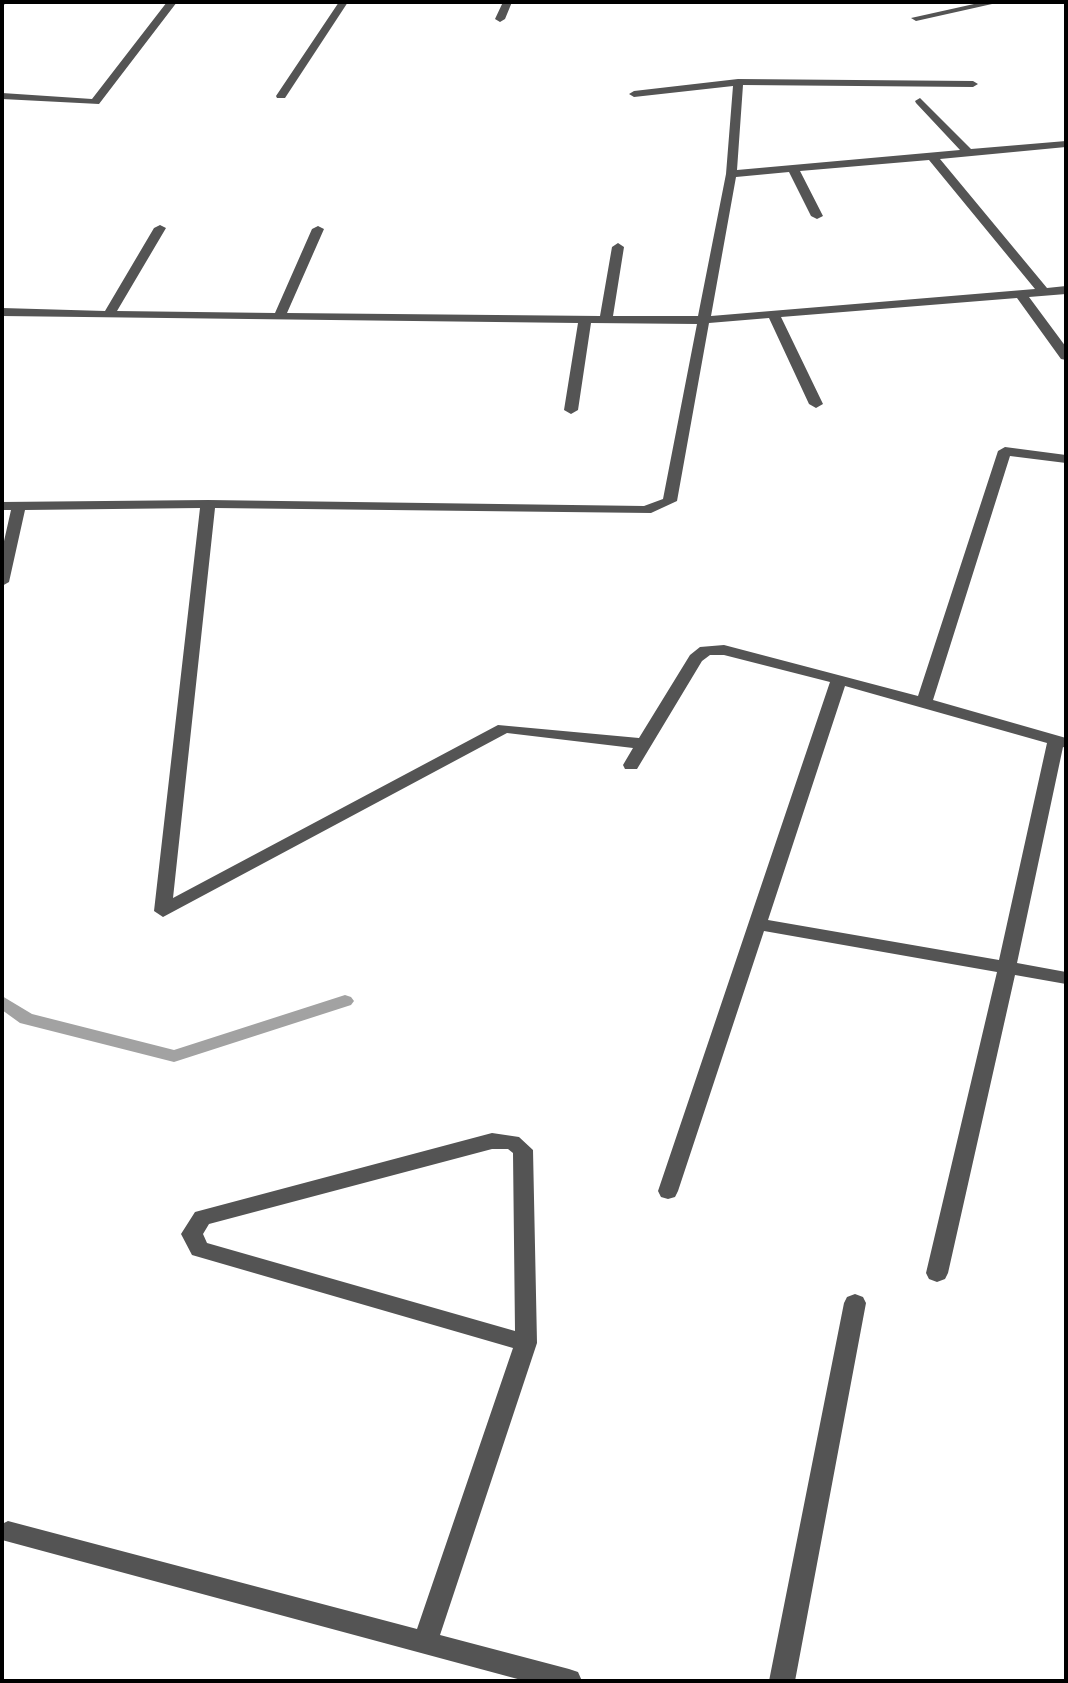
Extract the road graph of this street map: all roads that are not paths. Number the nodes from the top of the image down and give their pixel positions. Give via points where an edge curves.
1 (172, 2) edge
2 (343, 2) edge
3 (507, 2) edge
4 (996, 2) edge
5 (916, 18) dead end
6 (500, 19) dead end
7 (738, 82) junction
8 (973, 84) dead end
9 (634, 94) dead end
10 (2, 96) edge
11 (281, 96) dead end
12 (920, 101) dead end
13 (1066, 144) edge
14 (968, 152) junction
15 (931, 155) junction
16 (792, 167) junction
17 (731, 174) junction
18 (817, 216) dead end
19 (160, 228) dead end
20 (318, 229) dead end
21 (618, 247) dead end
22 (1066, 290) edge
23 (1044, 292) junction
24 (1021, 294) junction
25 (2, 312) edge
26 (109, 315) junction
27 (774, 316) junction
28 (279, 317) junction
29 (585, 319) junction
30 (606, 320) junction
31 (704, 320) junction
32 (1066, 356) edge
33 (816, 404) dead end
34 (571, 410) dead end
35 (1066, 459) edge
36 (208, 504) junction
37 (2, 506) edge
38 (19, 506) junction
39 (2, 582) edge
40 (839, 679) junction
41 (924, 702) junction
42 (1061, 741) edge
43 (646, 744) junction
44 (631, 765) dead end
45 (757, 923) junction
46 (1007, 968) junction
47 (1066, 978) edge
48 (668, 1191) dead end
49 (937, 1273) dead end
50 (855, 1303) dead end
51 (526, 1343) junction
52 (8, 1532) dead end
53 (425, 1643) junction
54 (569, 1681) edge
55 (782, 1681) edge

1 - 10 street via 95,102
2 - 11 street
3 - 6 street
4 - 5 street
7 - 8 street
7 - 9 street
7 - 17 street
12 - 14 street
13 - 14 street
14 - 15 street
15 - 16 street
15 - 23 street
16 - 17 street
16 - 18 street
17 - 31 street
19 - 26 street
20 - 28 street
21 - 30 street
22 - 23 street
23 - 24 street
24 - 27 street
24 - 32 street
25 - 26 street
26 - 28 street
27 - 31 street
27 - 33 street
28 - 29 street
29 - 30 street
29 - 34 street
30 - 31 street
31 - 36 street via 670,501 646,510
35 - 41 street via 1005,451
36 - 38 street
36 - 43 street via 163,911 504,728
37 - 38 street
38 - 39 street
40 - 41 street
40 - 43 street via 724,650 706,650 696,658
40 - 45 street
41 - 42 street
42 - 46 street
43 - 44 street
45 - 46 street
45 - 48 street
46 - 47 street
46 - 49 street
50 - 55 street
51 - 51 street via 523,1150 512,1142 492,1141 202,1218 192,1234 200,1249
51 - 53 street
52 - 53 street
53 - 54 street

